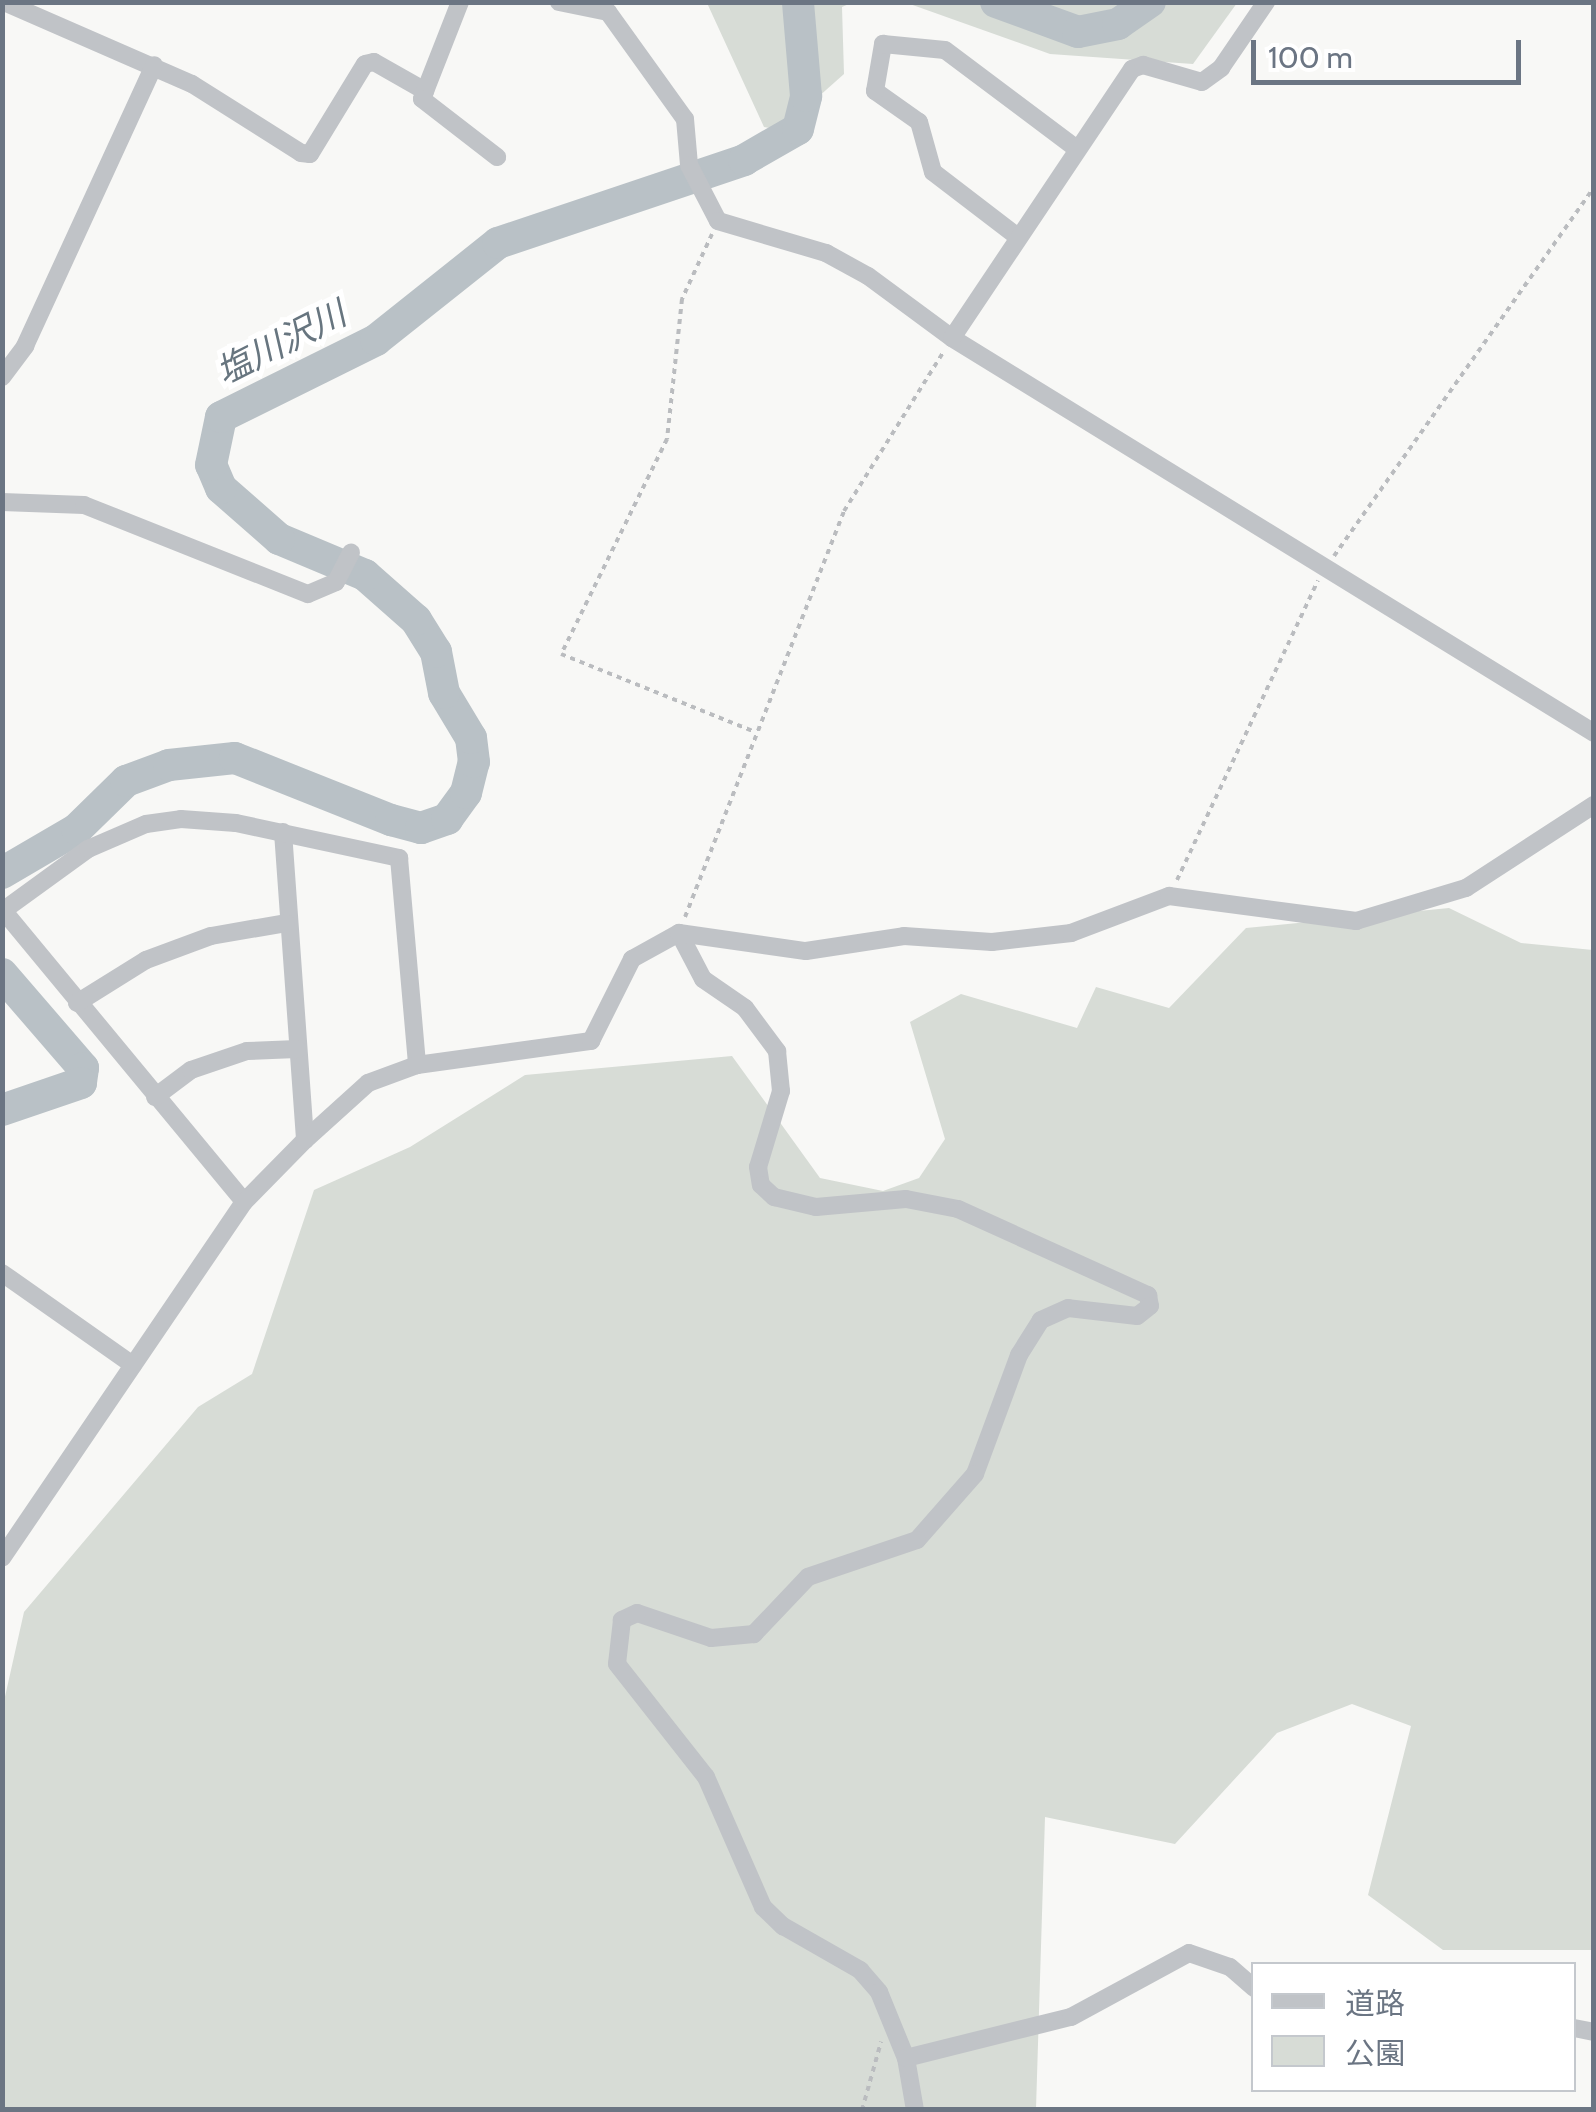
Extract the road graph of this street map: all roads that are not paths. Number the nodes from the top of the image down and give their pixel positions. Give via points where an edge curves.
1 (4, 2) edge
2 (460, 2) edge
3 (558, 2) edge
4 (1266, 2) edge
5 (610, 8) edge
6 (154, 65) junction
7 (425, 91) junction
8 (1078, 148) junction
9 (496, 158) dead end
10 (1018, 237) junction
11 (952, 338) junction
12 (2, 377) edge
13 (2, 502) edge
14 (351, 553) dead end
15 (1594, 734) edge
16 (1594, 805) edge
17 (283, 832) junction
18 (3, 910) edge
19 (286, 923) junction
20 (679, 933) junction
21 (76, 1003) junction
22 (298, 1049) junction
23 (417, 1065) junction
24 (154, 1097) junction
25 (305, 1140) junction
26 (244, 1202) junction
27 (2, 1273) edge
28 (133, 1364) junction
29 (2, 1558) edge
30 (1251, 1985) edge
31 (906, 2058) junction
32 (915, 2110) edge

1 - 6 street
2 - 7 street
3 - 5 street
4 - 8 street via 1221,68 1202,82 1143,65 1132,68
5 - 11 street via 685,118 689,165 718,221 826,254
6 - 7 street via 310,154 365,64 374,62
6 - 12 street via 25,346
7 - 9 street via 422,100
8 - 10 street
8 - 10 street via 945,50 883,44 874,91 920,122 933,172
10 - 11 street
11 - 15 street
13 - 14 street via 84,505 308,594 336,582
16 - 20 street via 1466,888 1356,921 1169,896 1071,934 992,942 904,936 806,951
17 - 18 street via 181,819 146,824 88,849
17 - 19 street
17 - 23 street via 399,858
18 - 21 street
19 - 21 street via 211,936 146,960
19 - 22 street
20 - 23 street via 632,960 591,1041
20 - 31 street via 703,980 744,1008 778,1052 781,1091 758,1167 761,1185 774,1197 816,1207 906,1199 958,1209 1148,1295 1150,1306 1137,1316 1068,1308 1042,1320 1019,1354 976,1474 917,1540 808,1577 754,1634 711,1638 637,1613 622,1620 616,1664 706,1777 763,1906 782,1926 860,1970 879,1992
21 - 24 street
22 - 24 street via 247,1051
22 - 25 street
23 - 25 street via 368,1083
24 - 26 street
25 - 26 street
26 - 28 street
27 - 28 street
28 - 29 street
30 - 31 street via 1230,1967 1189,1954 1071,2018
31 - 32 street

